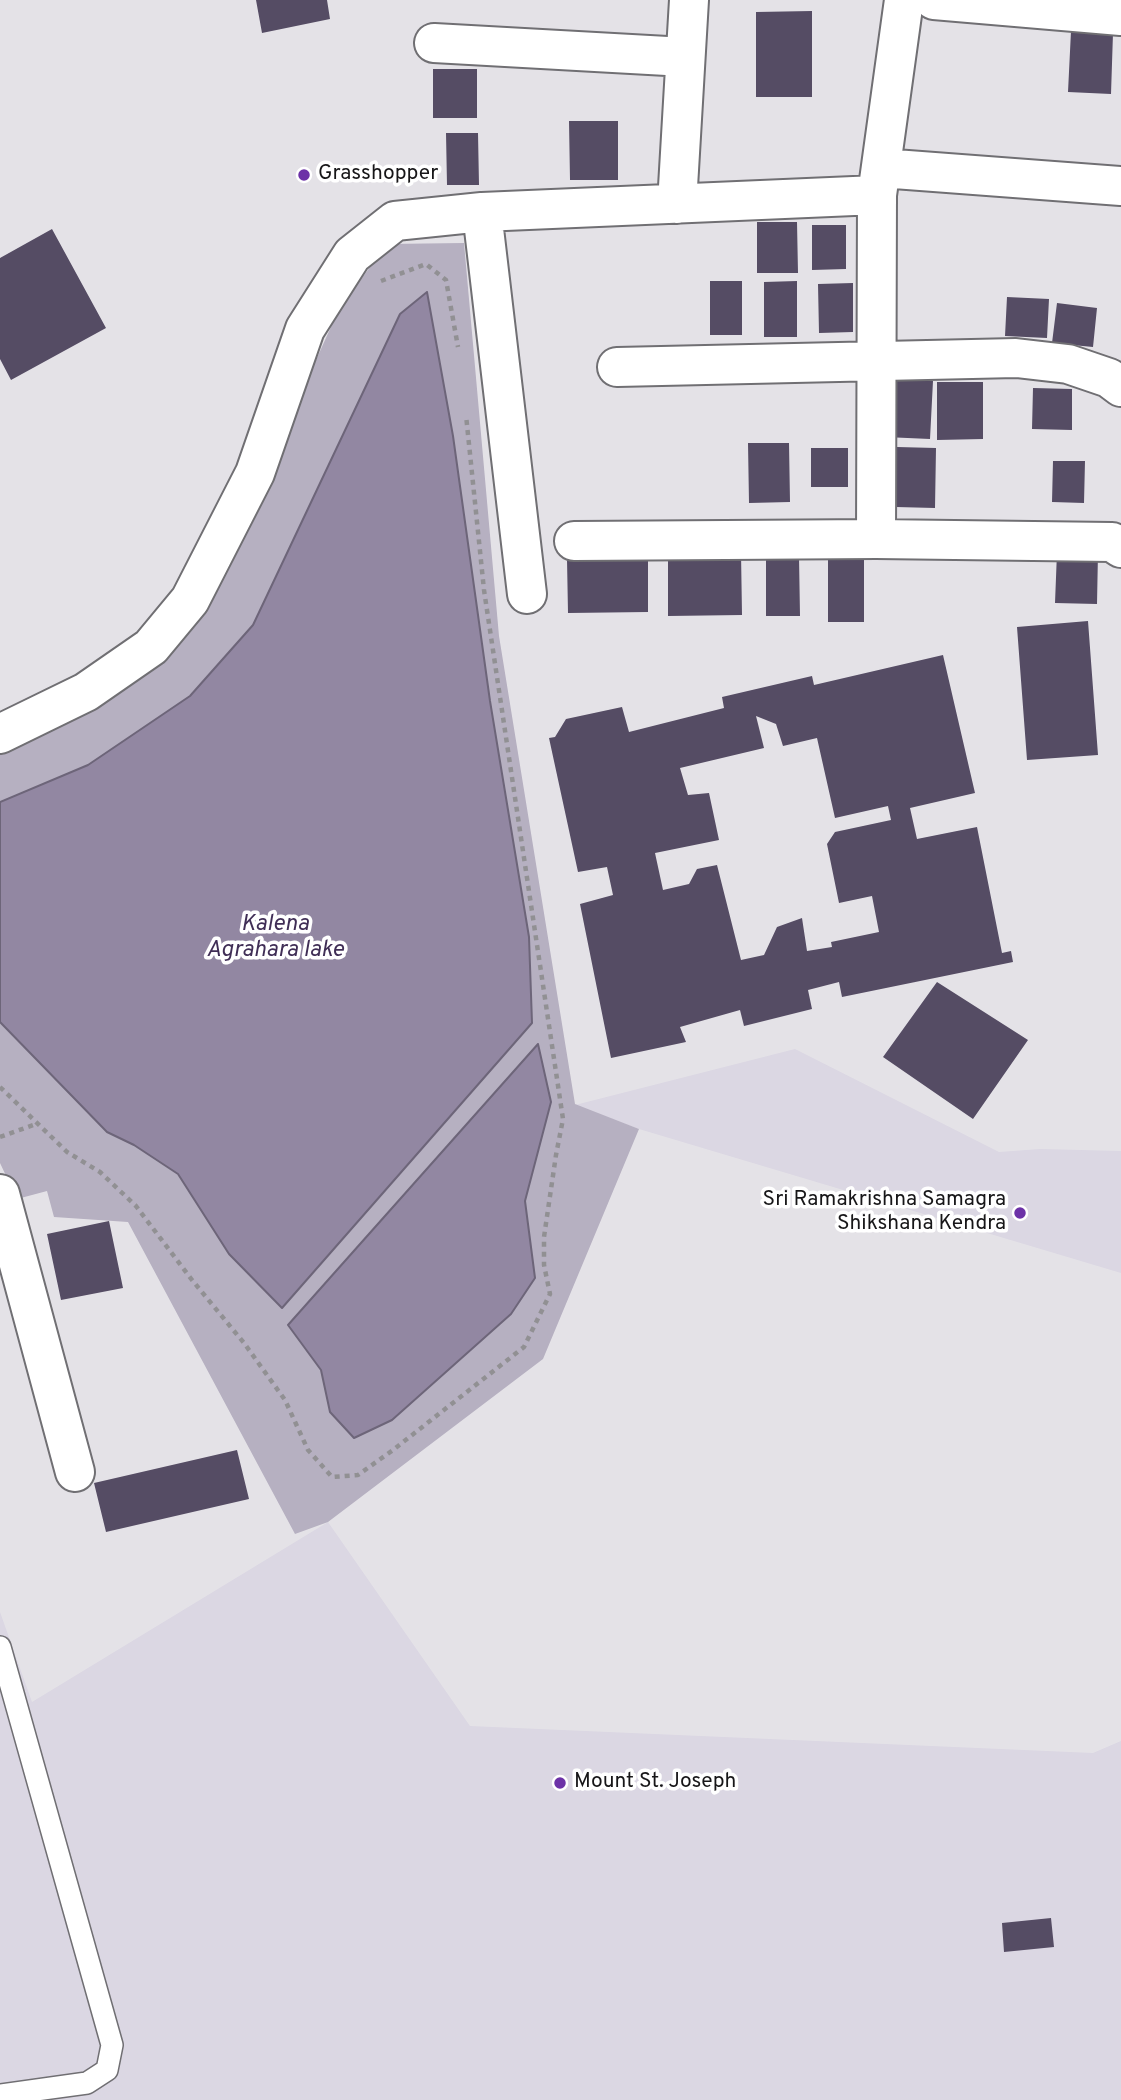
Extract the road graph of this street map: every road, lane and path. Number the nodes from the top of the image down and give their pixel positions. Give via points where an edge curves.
1 (689, 0) edge
2 (904, 0) edge
3 (934, 0) edge
4 (1121, 16) edge
5 (433, 43) dead end
6 (685, 57) junction
7 (879, 181) junction
8 (1121, 186) edge
9 (677, 204) junction
10 (482, 212) junction
11 (370, 285) dead end
12 (460, 358) dead end
13 (877, 360) junction
14 (617, 367) dead end
15 (1121, 387) edge
16 (466, 412) dead end
17 (876, 539) junction
18 (574, 541) dead end
19 (1121, 548) edge
20 (527, 594) dead end
21 (0, 734) edge
22 (0, 1087) edge
23 (36, 1124) junction
24 (0, 1137) edge
25 (0, 1194) edge
26 (75, 1472) dead end
27 (0, 1647) edge
28 (0, 2095) edge

1 - 6 street
2 - 7 street
3 - 4 street
5 - 6 street
6 - 9 street
7 - 8 street
7 - 9 street
7 - 13 street
9 - 10 street
10 - 20 street
10 - 21 street via 395,221 352,255 305,329 255,473 190,600 151,647 86,692
11 - 12 path via 426,264 446,280
13 - 14 street
13 - 15 street via 1068,364
13 - 17 street
16 - 23 path via 484,590 563,1119 544,1237 550,1294 524,1347 358,1475 332,1477 309,1450 285,1400 244,1343 136,1206
17 - 18 street
17 - 19 street via 1112,542
22 - 23 path
23 - 24 path
25 - 26 street
27 - 28 lane via 112,2045 107,2070 87,2083

